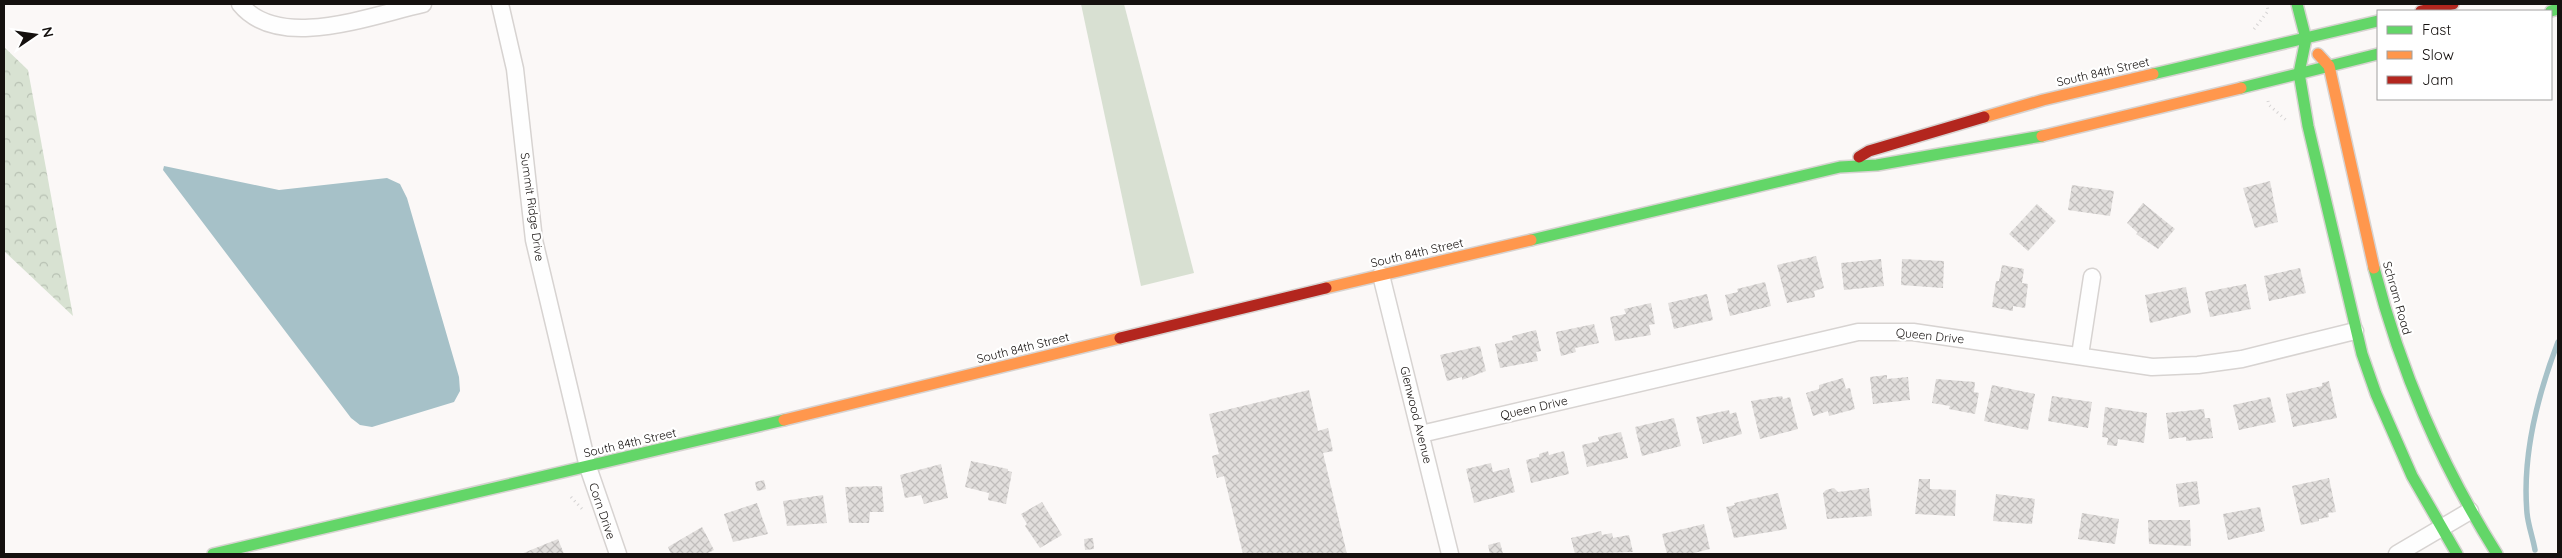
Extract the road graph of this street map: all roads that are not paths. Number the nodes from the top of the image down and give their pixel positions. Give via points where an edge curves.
1 (423, 4) edge
2 (500, 4) edge
3 (2297, 4) edge
4 (2453, 4) edge
5 (244, 8) edge
6 (2426, 10) edge
7 (2377, 21) edge
8 (2306, 39) junction
9 (2377, 54) edge
10 (2329, 66) junction
11 (2299, 73) junction
12 (1840, 167) junction
13 (1381, 275) junction
14 (2092, 276) dead end
15 (2355, 331) junction
16 (2080, 355) junction
17 (1421, 434) junction
18 (588, 467) junction
19 (2470, 511) junction
20 (2442, 529) junction
21 (213, 554) edge
22 (618, 554) edge
23 (1450, 554) edge
24 (2398, 554) edge
25 (2457, 554) edge
26 (2497, 554) edge

1 - 5 street via 325,26 291,28 266,24
2 - 18 street, Summit Ridge Drive via 515,69 534,240
3 - 8 street, Schram Road
4 - 6 street
7 - 8 street, South 84th Street
8 - 10 street, Schram Road
8 - 11 street, Schram Road
8 - 12 street, South 84th Street via 2043,100 1869,152
9 - 10 street, South 84th Street
10 - 11 street, South 84th Street
10 - 19 street, Schram Road via 2374,270 2390,327 2424,421
11 - 12 street, South 84th Street via 2038,136 1877,165
11 - 15 street, Schram Road
12 - 13 street, South 84th Street
13 - 17 street, Glenwood Avenue
13 - 18 street, South 84th Street
14 - 16 street
15 - 16 street, Queen Drive via 2242,359 2172,367 2126,364
15 - 20 street, Schram Road via 2392,433
16 - 17 street, Queen Drive via 1913,332 1858,332
17 - 23 street, Glenwood Avenue
18 - 21 street, South 84th Street
18 - 22 street, Corn Drive
19 - 20 street
19 - 26 street, Schram Road
20 - 24 street
20 - 25 street, Schram Road

